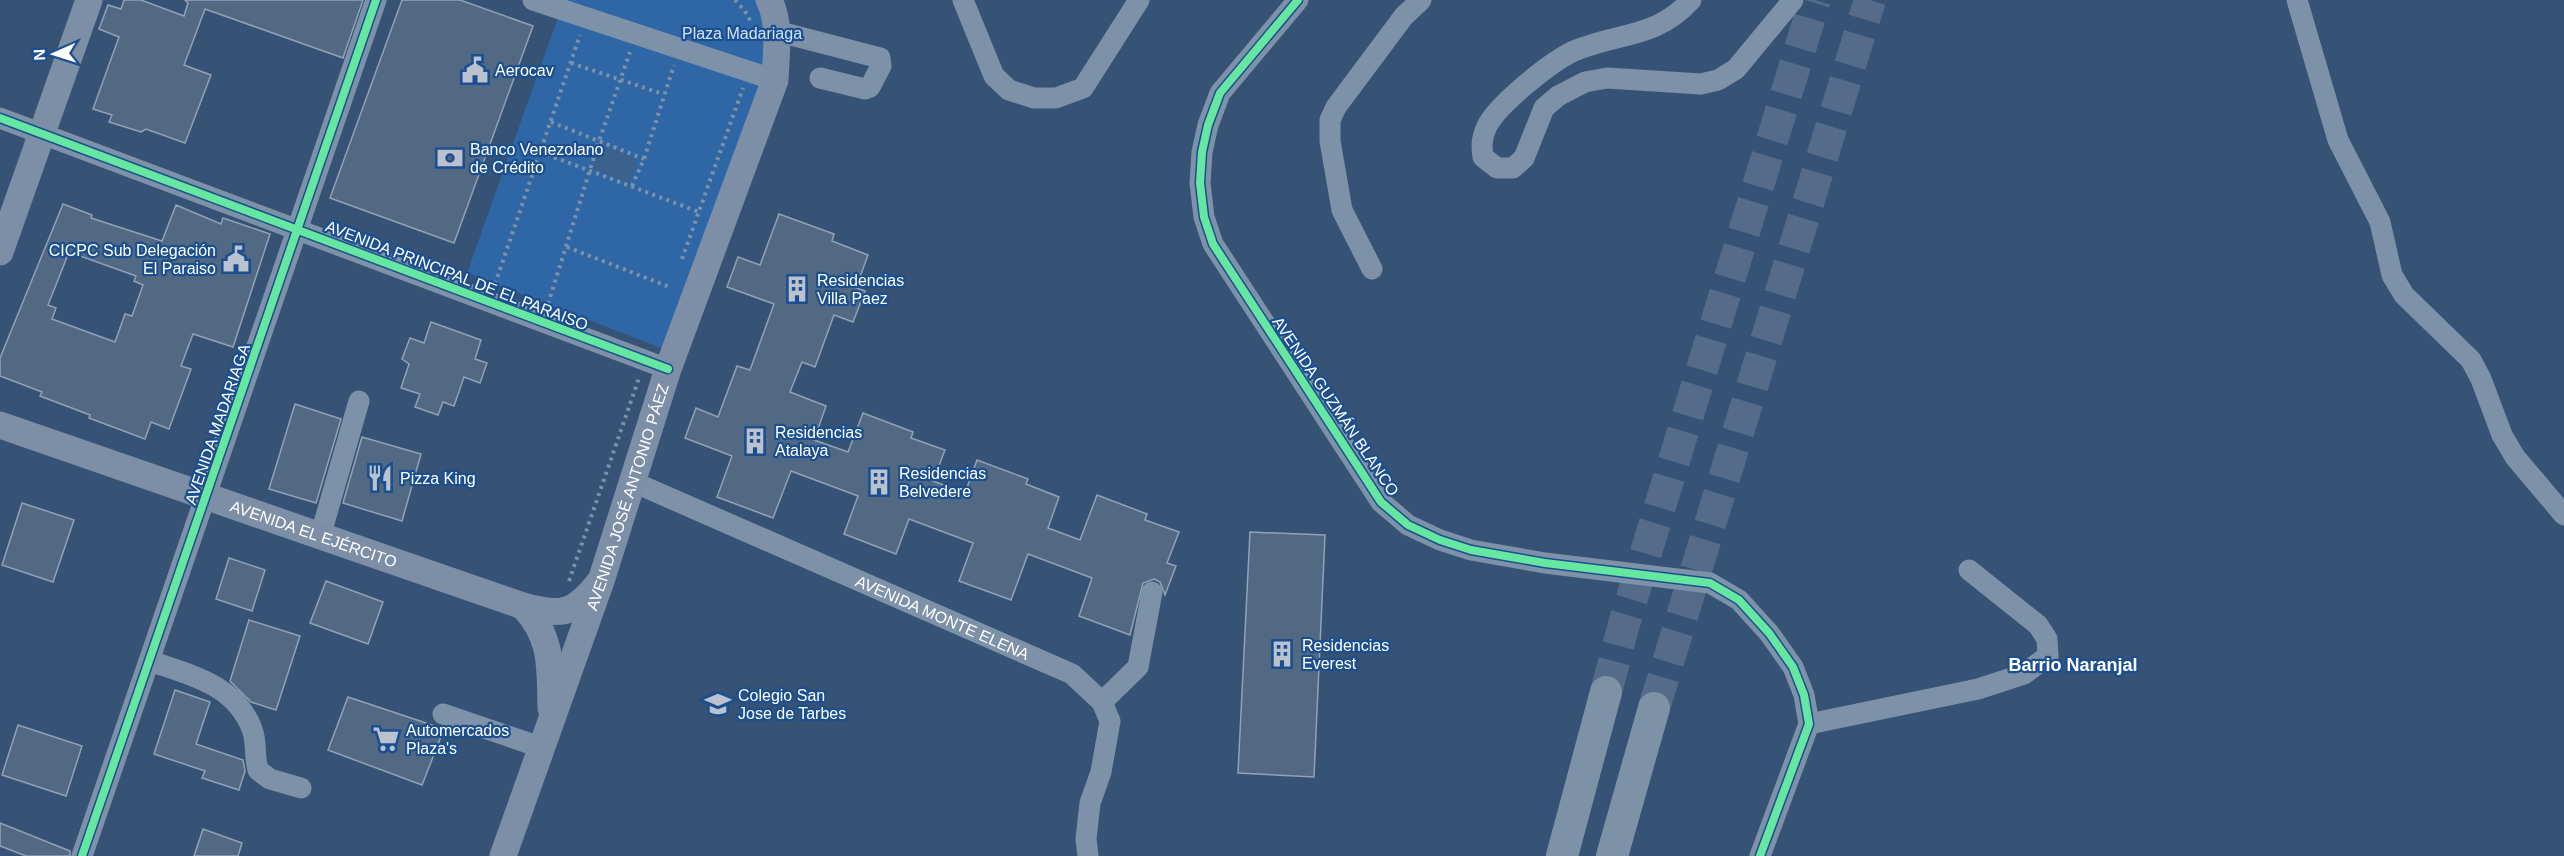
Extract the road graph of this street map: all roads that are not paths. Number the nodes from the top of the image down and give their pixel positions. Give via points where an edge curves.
1 (89, 0) edge
2 (376, 0) edge
3 (532, 0) edge
4 (770, 0) edge
5 (963, 0) edge
6 (1139, 0) edge
7 (1298, 0) edge
8 (1421, 0) edge
9 (1691, 0) edge
10 (1793, 0) edge
11 (2298, 0) edge
12 (766, 32) junction
13 (820, 78) dead end
14 (775, 80) junction
15 (0, 118) edge
16 (41, 134) junction
17 (298, 229) junction
18 (0, 252) edge
19 (1372, 269) dead end
20 (656, 365) junction
21 (360, 401) dead end
22 (0, 425) edge
23 (631, 481) junction
24 (207, 498) junction
25 (2564, 515) edge
26 (320, 537) junction
27 (1969, 570) dead end
28 (601, 581) junction
29 (1152, 592) dead end
30 (524, 606) junction
31 (150, 661) junction
32 (1606, 693) tunnel mouth
33 (1102, 702) junction
34 (1654, 708) tunnel mouth
35 (443, 714) dead end
36 (1809, 724) junction
37 (548, 736) junction
38 (301, 788) dead end
39 (82, 856) edge
40 (503, 856) edge
41 (1088, 856) edge
42 (1562, 856) edge
43 (1612, 856) edge
44 (1760, 856) edge

1 - 16 main road
2 - 17 street, AVENIDA MADARIAGA
3 - 14 street
4 - 12 main road, AVENIDA JOSÉ ANTONIO PÁEZ via 773,8
5 - 6 street via 994,76 1009,90 1034,98 1056,98 1083,88
7 - 36 street, AVENIDA GUZMÁN BLANCO via 1220,93 1202,152 1204,217 1213,244 1381,502 1408,525 1471,550 1710,583 1739,600 1770,633 1804,695
8 - 19 street via 1404,16 1330,120 1342,210
9 - 10 street via 1647,31 1573,52 1537,76 1488,124 1481,142 1483,157 1497,168 1513,168 1524,158 1544,108 1585,82 1607,78 1701,84 1718,80 1736,69
11 - 25 street via 2338,140 2380,222 2391,275 2404,295 2471,360 2510,450
12 - 13 street via 880,58 874,84 865,89
12 - 14 main road, AVENIDA JOSÉ ANTONIO PÁEZ
14 - 20 main road, AVENIDA JOSÉ ANTONIO PÁEZ
15 - 16 street, AVENIDA PRINCIPAL DE EL PARAISO
16 - 17 street, AVENIDA PRINCIPAL DE EL PARAISO
16 - 18 main road
17 - 20 street, AVENIDA PRINCIPAL DE EL PARAISO
17 - 24 street, AVENIDA MADARIAGA
20 - 23 main road, AVENIDA JOSÉ ANTONIO PÁEZ
21 - 26 street
22 - 24 main road, AVENIDA EL EJÉRCITO
23 - 28 main road, AVENIDA JOSÉ ANTONIO PÁEZ
23 - 33 street, AVENIDA MONTE ELENA via 1072,674
24 - 26 main road, AVENIDA EL EJÉRCITO
24 - 31 street, AVENIDA MADARIAGA
26 - 30 main road, AVENIDA EL EJÉRCITO
27 - 36 street via 2038,625 2047,639 2048,656 2024,674 1978,689
28 - 30 main road, AVENIDA EL EJÉRCITO via 574,609 561,613
28 - 37 main road, AVENIDA JOSÉ ANTONIO PÁEZ
29 - 33 street via 1137,667
30 - 37 main road via 537,620 548,649
31 - 38 street via 215,685 232,698 251,728 258,770 270,780
31 - 39 street, AVENIDA MADARIAGA
32 - 42 highway
33 - 41 street via 1110,721 1101,772 1090,803
34 - 43 highway
35 - 37 street
36 - 44 street
37 - 40 main road, AVENIDA JOSÉ ANTONIO PÁEZ

